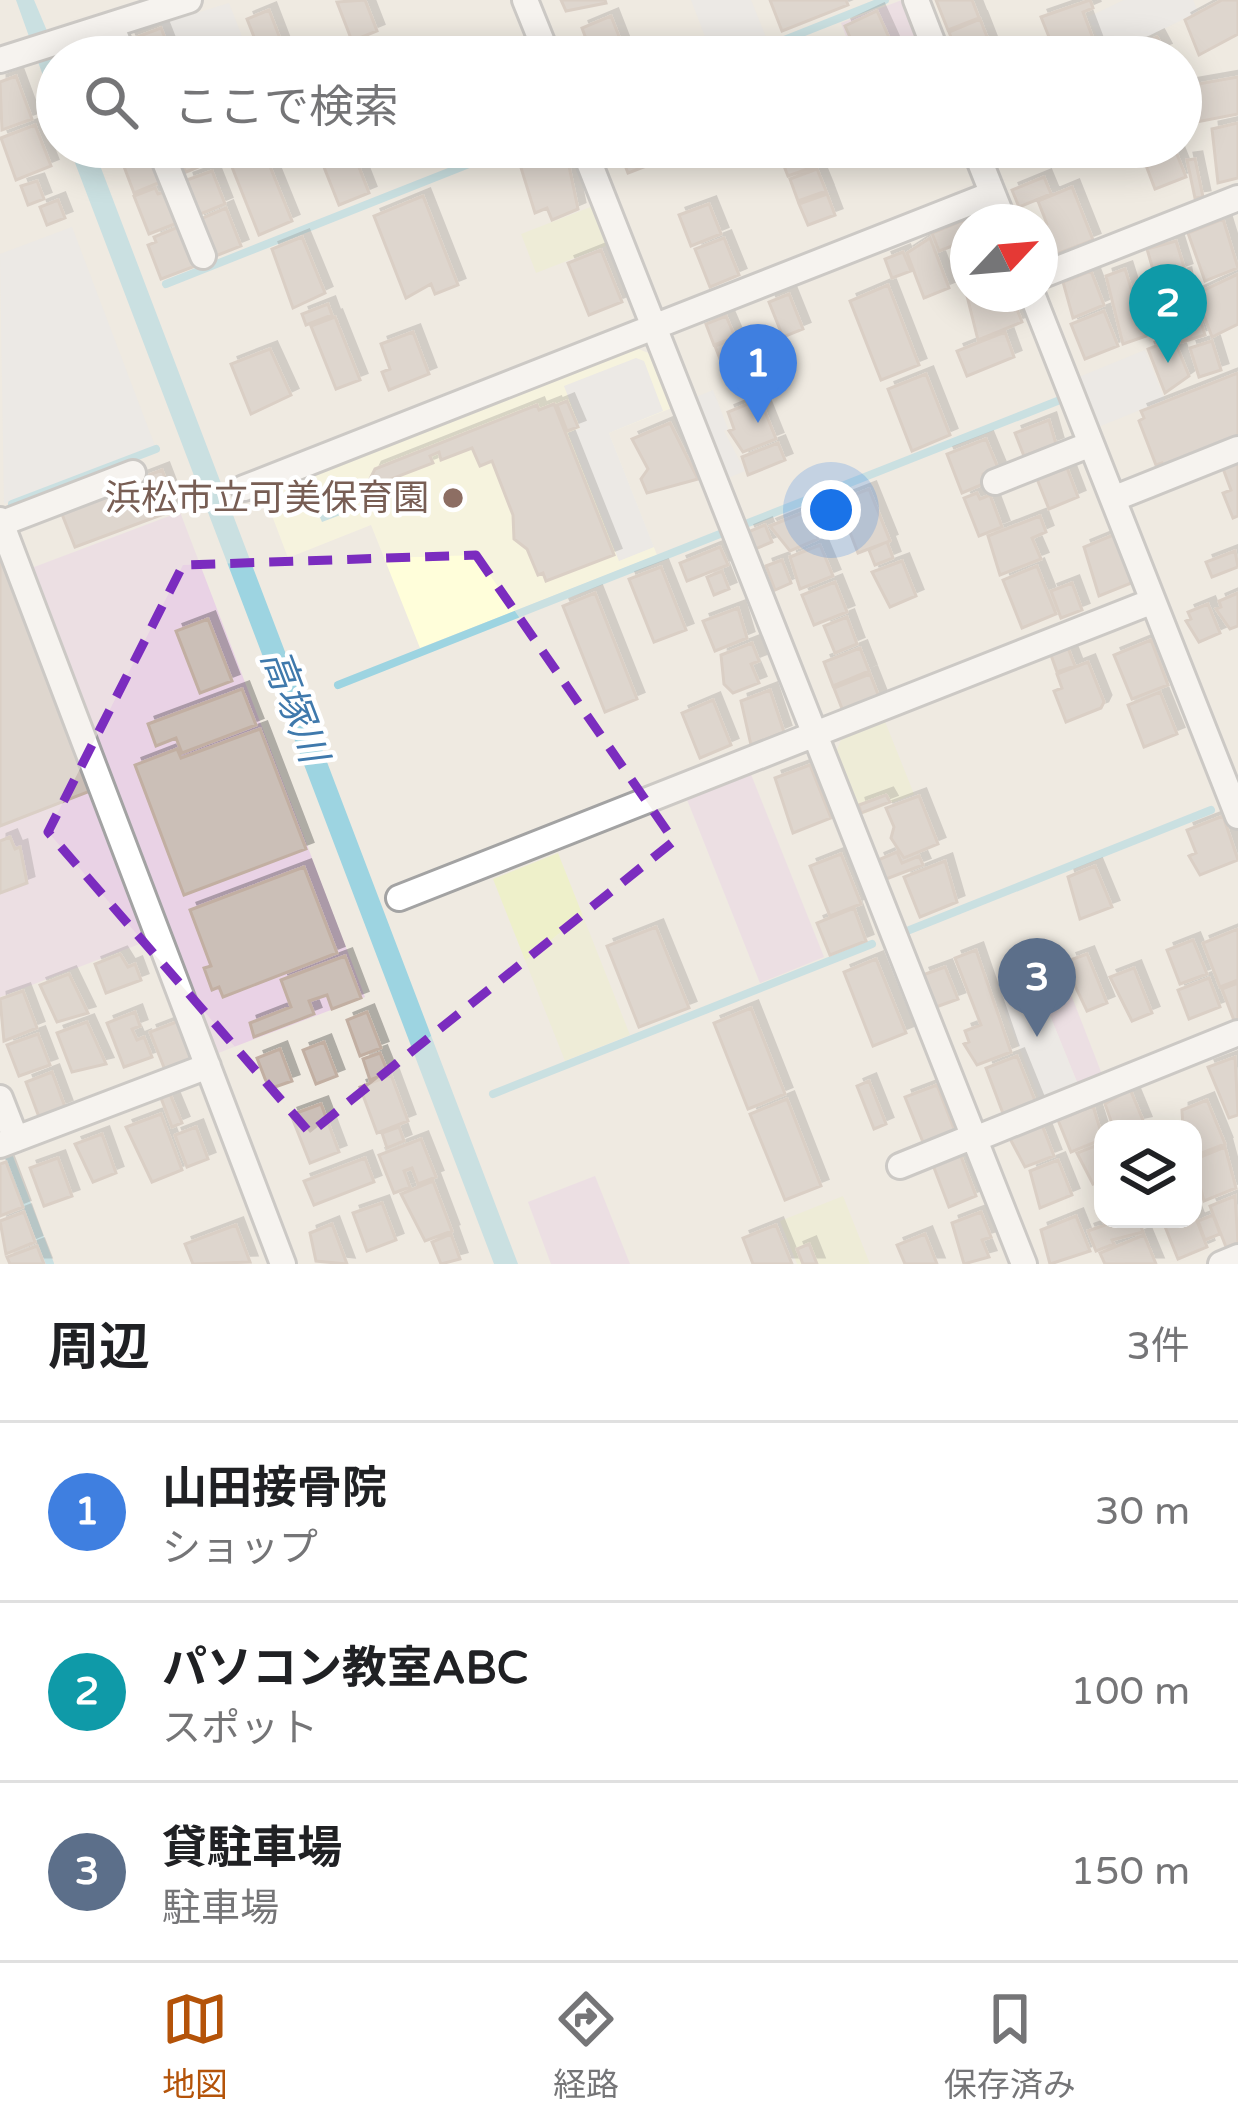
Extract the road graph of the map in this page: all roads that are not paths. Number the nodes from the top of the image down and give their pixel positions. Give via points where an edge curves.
1 (189, 0) edge
2 (525, 0) edge
3 (916, 0) edge
4 (111, 25) junction
5 (74, 36) edge
6 (115, 36) edge
7 (540, 36) edge
8 (930, 36) edge
9 (168, 168) edge
10 (591, 168) edge
11 (982, 168) edge
12 (992, 194) junction
13 (1238, 198) edge
14 (996, 204) edge
15 (202, 256) dead end
16 (1058, 269) edge
17 (1039, 312) edge
18 (654, 327) junction
19 (1091, 444) junction
20 (1238, 449) edge
21 (134, 473) dead end
22 (995, 482) dead end
23 (244, 488) dead end
24 (1113, 499) junction
25 (0, 522) edge
26 (1153, 601) junction
27 (815, 734) junction
28 (1236, 803) edge
29 (399, 898) dead end
30 (1238, 1033) edge
31 (208, 1066) junction
32 (0, 1098) edge
33 (974, 1138) junction
34 (8, 1142) edge
35 (900, 1166) dead end
36 (1238, 1257) edge
37 (283, 1264) edge
38 (1024, 1264) edge
39 (1221, 1264) edge

1 - 4 street
2 - 7 street
3 - 8 street
4 - 5 street
4 - 6 street
9 - 15 street
10 - 18 street
11 - 12 street
12 - 14 street
12 - 18 street
13 - 16 street
17 - 19 street
18 - 23 street
18 - 27 street
19 - 22 street
19 - 24 street
20 - 24 street
21 - 25 street
24 - 26 street
25 - 31 street
26 - 27 street
26 - 28 street
27 - 29 street
27 - 33 street
30 - 33 street
31 - 34 street
31 - 37 street
32 - 34 street
33 - 35 street
33 - 38 street
36 - 39 street

